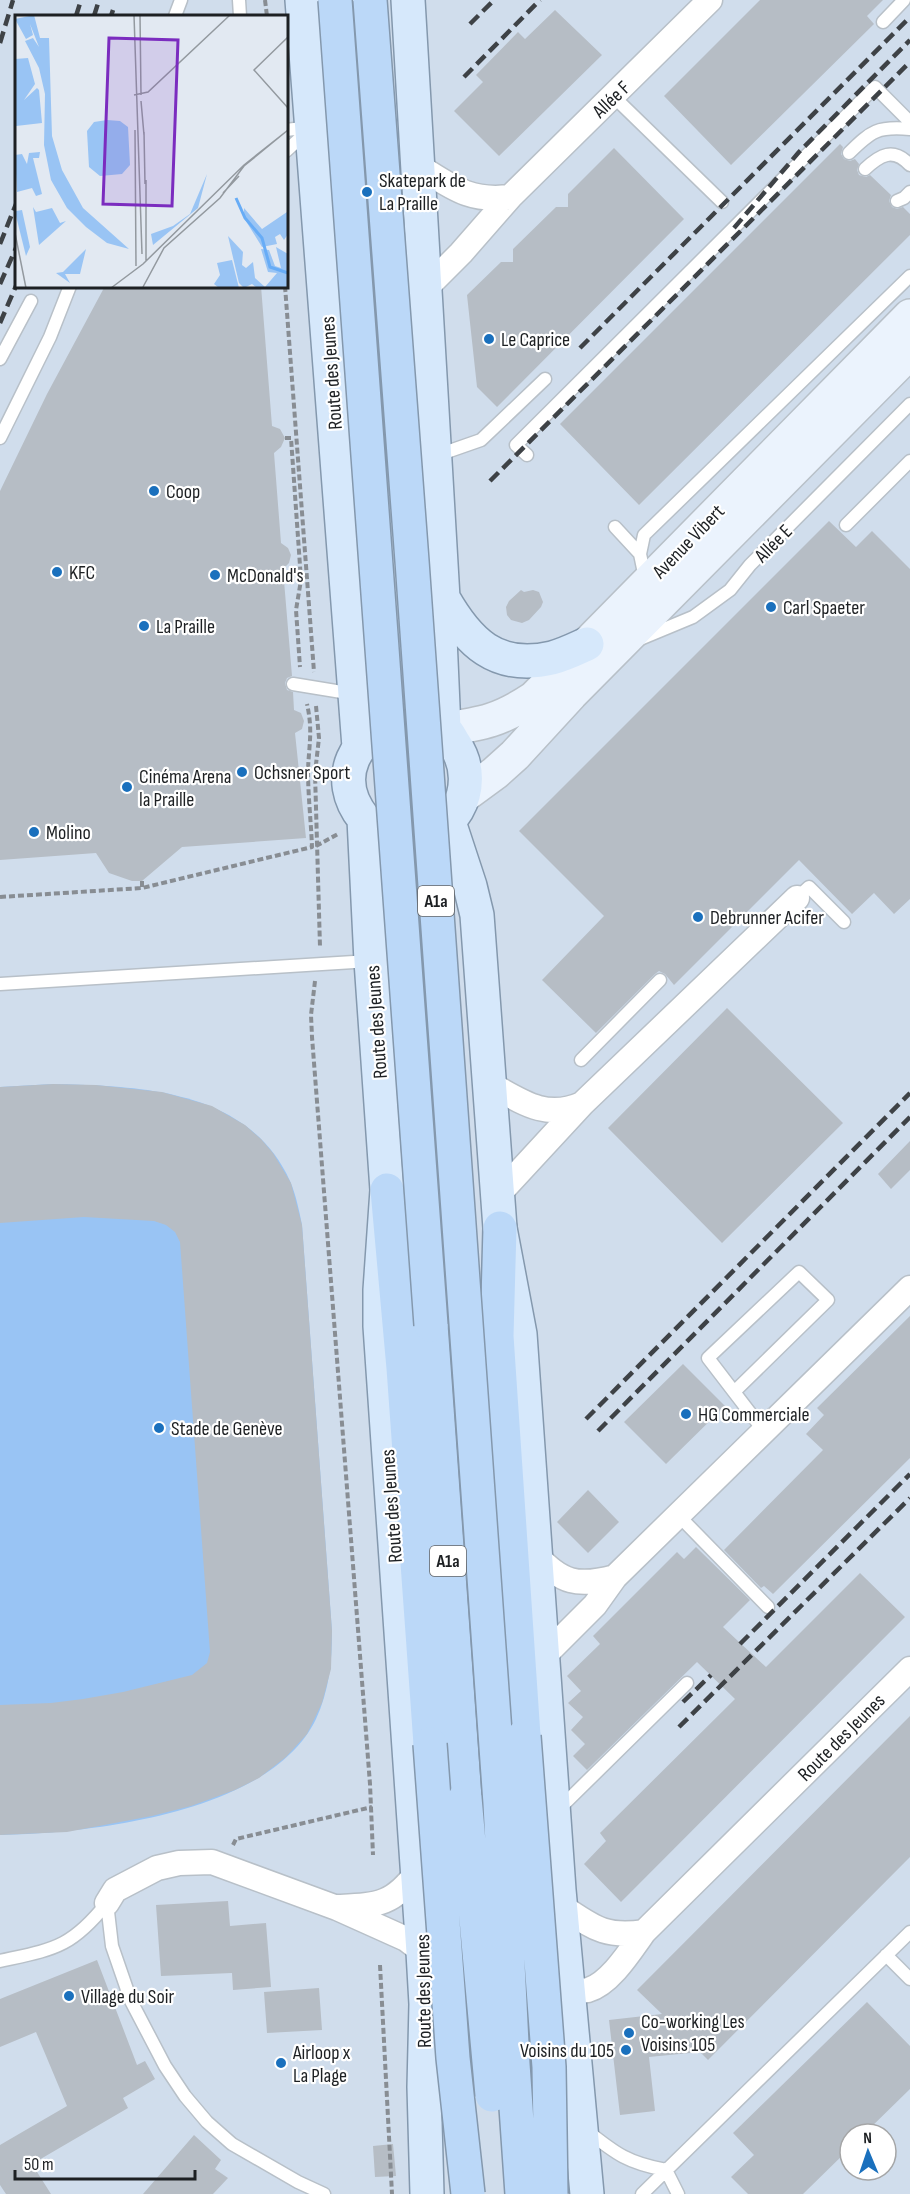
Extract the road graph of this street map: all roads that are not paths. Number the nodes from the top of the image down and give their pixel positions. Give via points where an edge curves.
1 (181, 0) edge
2 (239, 0) edge
3 (302, 0) edge
4 (335, 0) edge
5 (370, 0) edge
6 (408, 0) edge
7 (710, 0) edge
8 (904, 0) edge
9 (175, 15) edge
10 (240, 15) edge
11 (883, 22) dead end
12 (613, 96) junction
13 (910, 122) edge
14 (299, 128) edge
15 (910, 129) edge
16 (288, 147) edge
17 (417, 152) junction
18 (849, 153) dead end
19 (910, 165) edge
20 (865, 169) dead end
21 (910, 192) edge
22 (510, 197) junction
23 (897, 201) dead end
24 (722, 202) dead end
25 (910, 276) edge
26 (69, 288) edge
27 (424, 290) junction
28 (31, 301) dead end
29 (910, 316) edge
30 (910, 352) edge
31 (0, 359) edge
32 (545, 379) dead end
33 (910, 404) edge
34 (0, 438) edge
35 (527, 455) dead end
36 (434, 456) junction
37 (910, 461) edge
38 (846, 525) dead end
39 (615, 527) dead end
40 (643, 569) junction
41 (443, 598) junction
42 (601, 647) junction
43 (303, 686) road end
44 (354, 694) junction
45 (444, 729) junction
46 (359, 747) junction
47 (457, 808) junction
48 (364, 819) junction
49 (797, 898) joint
50 (844, 922) dead end
51 (371, 961) junction
52 (660, 980) dead end
53 (0, 984) edge
54 (581, 1060) dead end
55 (490, 1084) junction
56 (582, 1104) junction
57 (387, 1190) junction
58 (498, 1195) junction
59 (500, 1228) junction
60 (910, 1288) edge
61 (734, 1392) junction
62 (764, 1431) junction
63 (678, 1515) junction
64 (536, 1555) junction
65 (615, 1577) junction
66 (768, 1608) dead end
67 (543, 1658) junction
68 (910, 1669) edge
69 (687, 1683) dead end
70 (555, 1814) junction
71 (418, 1871) junction
72 (107, 1903) junction
73 (561, 1906) junction
74 (337, 1908) junction
75 (644, 1932) junction
76 (910, 1932) edge
77 (423, 1952) junction
78 (886, 1955) junction
79 (0, 1961) edge
80 (910, 1979) edge
81 (569, 1991) junction
82 (426, 2004) junction
83 (581, 2126) junction
84 (666, 2170) junction
85 (324, 2194) edge
86 (427, 2194) edge
87 (468, 2194) edge
88 (499, 2194) edge
89 (522, 2194) edge
90 (551, 2194) edge
91 (587, 2194) edge
92 (642, 2194) edge
93 (678, 2194) edge

1 - 9 lane
2 - 10 lane
3 - 14 main road, Route des Jeunes
4 - 88 highway, A1a, bridge via 464,1786
5 - 89 highway, A1a, bridge via 500,1803
6 - 17 main road
7 - 12 street, Allée F
8 - 11 lane
12 - 22 street, Allée F
12 - 24 lane
13 - 35 lane via 875,87 516,445
14 - 16 lane
14 - 17 main road via 337,104 354,98 370,99 387,105 401,118
14 - 44 main road, Route des Jeunes
15 - 18 lane via 891,128 868,134
17 - 22 street via 458,191 495,199
17 - 27 main road
19 - 20 lane via 902,158 886,155
21 - 23 lane
22 - 27 street
25 - 40 lane via 644,535
26 - 34 lane via 50,337
27 - 36 main road
28 - 31 lane
29 - 40 main road, Avenue Vibert
30 - 42 main road, Avenue Vibert
32 - 36 lane via 481,440
33 - 42 lane, Allée E via 750,565 730,590 693,616
36 - 41 main road
37 - 38 lane
39 - 40 lane
40 - 42 main road, Avenue Vibert
41 - 42 main road via 473,641 511,659 533,661
41 - 45 main road via 440,638
42 - 45 main road, Avenue Vibert via 513,712 495,720
42 - 47 main road, Avenue Vibert via 564,701 515,755
43 - 44 lane
44 - 46 main road, Route des Jeunes
45 - 46 main road via 434,724 401,722 385,726
45 - 47 main road via 464,764 466,779
46 - 48 main road via 349,782
47 - 48 main road via 436,831 421,837 383,832
47 - 55 main road via 477,915
48 - 51 main road, Route des Jeunes
49 - 50 lane via 809,887
49 - 56 street
51 - 53 lane
51 - 57 main road, Route des Jeunes
52 - 54 lane
55 - 56 street via 535,1108 569,1110
55 - 58 main road
56 - 58 street
57 - 71 main road, Route des Jeunes via 380,1326
57 - 87 highway, bridge via 453,2058
58 - 59 main road
59 - 64 main road via 520,1334
59 - 90 highway, bridge via 496,1336 549,2067
60 - 62 street
61 - 61 lane via 708,1358 799,1272 828,1300
61 - 62 lane
62 - 63 street
63 - 65 street
63 - 66 lane
64 - 65 street via 548,1568 570,1581 584,1583
64 - 67 main road
65 - 67 street via 595,1605
67 - 70 main road
68 - 75 street, Route des Jeunes
69 - 70 lane
70 - 73 main road
71 - 74 street via 404,1889 384,1902
71 - 77 main road, Route des Jeunes
72 - 74 street via 115,1890 157,1868 212,1862
72 - 79 lane via 89,1926 51,1950
72 - 85 lane via 112,1946 131,2001 184,2096 232,2144
73 - 75 street via 602,1931 623,1935
73 - 81 main road
74 - 77 street via 406,1939
75 - 81 street, Route des Jeunes via 606,1979 590,1989
76 - 78 lane
77 - 82 main road, Route des Jeunes
78 - 80 lane
78 - 84 lane
81 - 82 main road
81 - 83 main road
82 - 86 main road, Route des Jeunes
83 - 84 lane via 627,2160
83 - 91 main road
84 - 92 lane
84 - 93 lane

